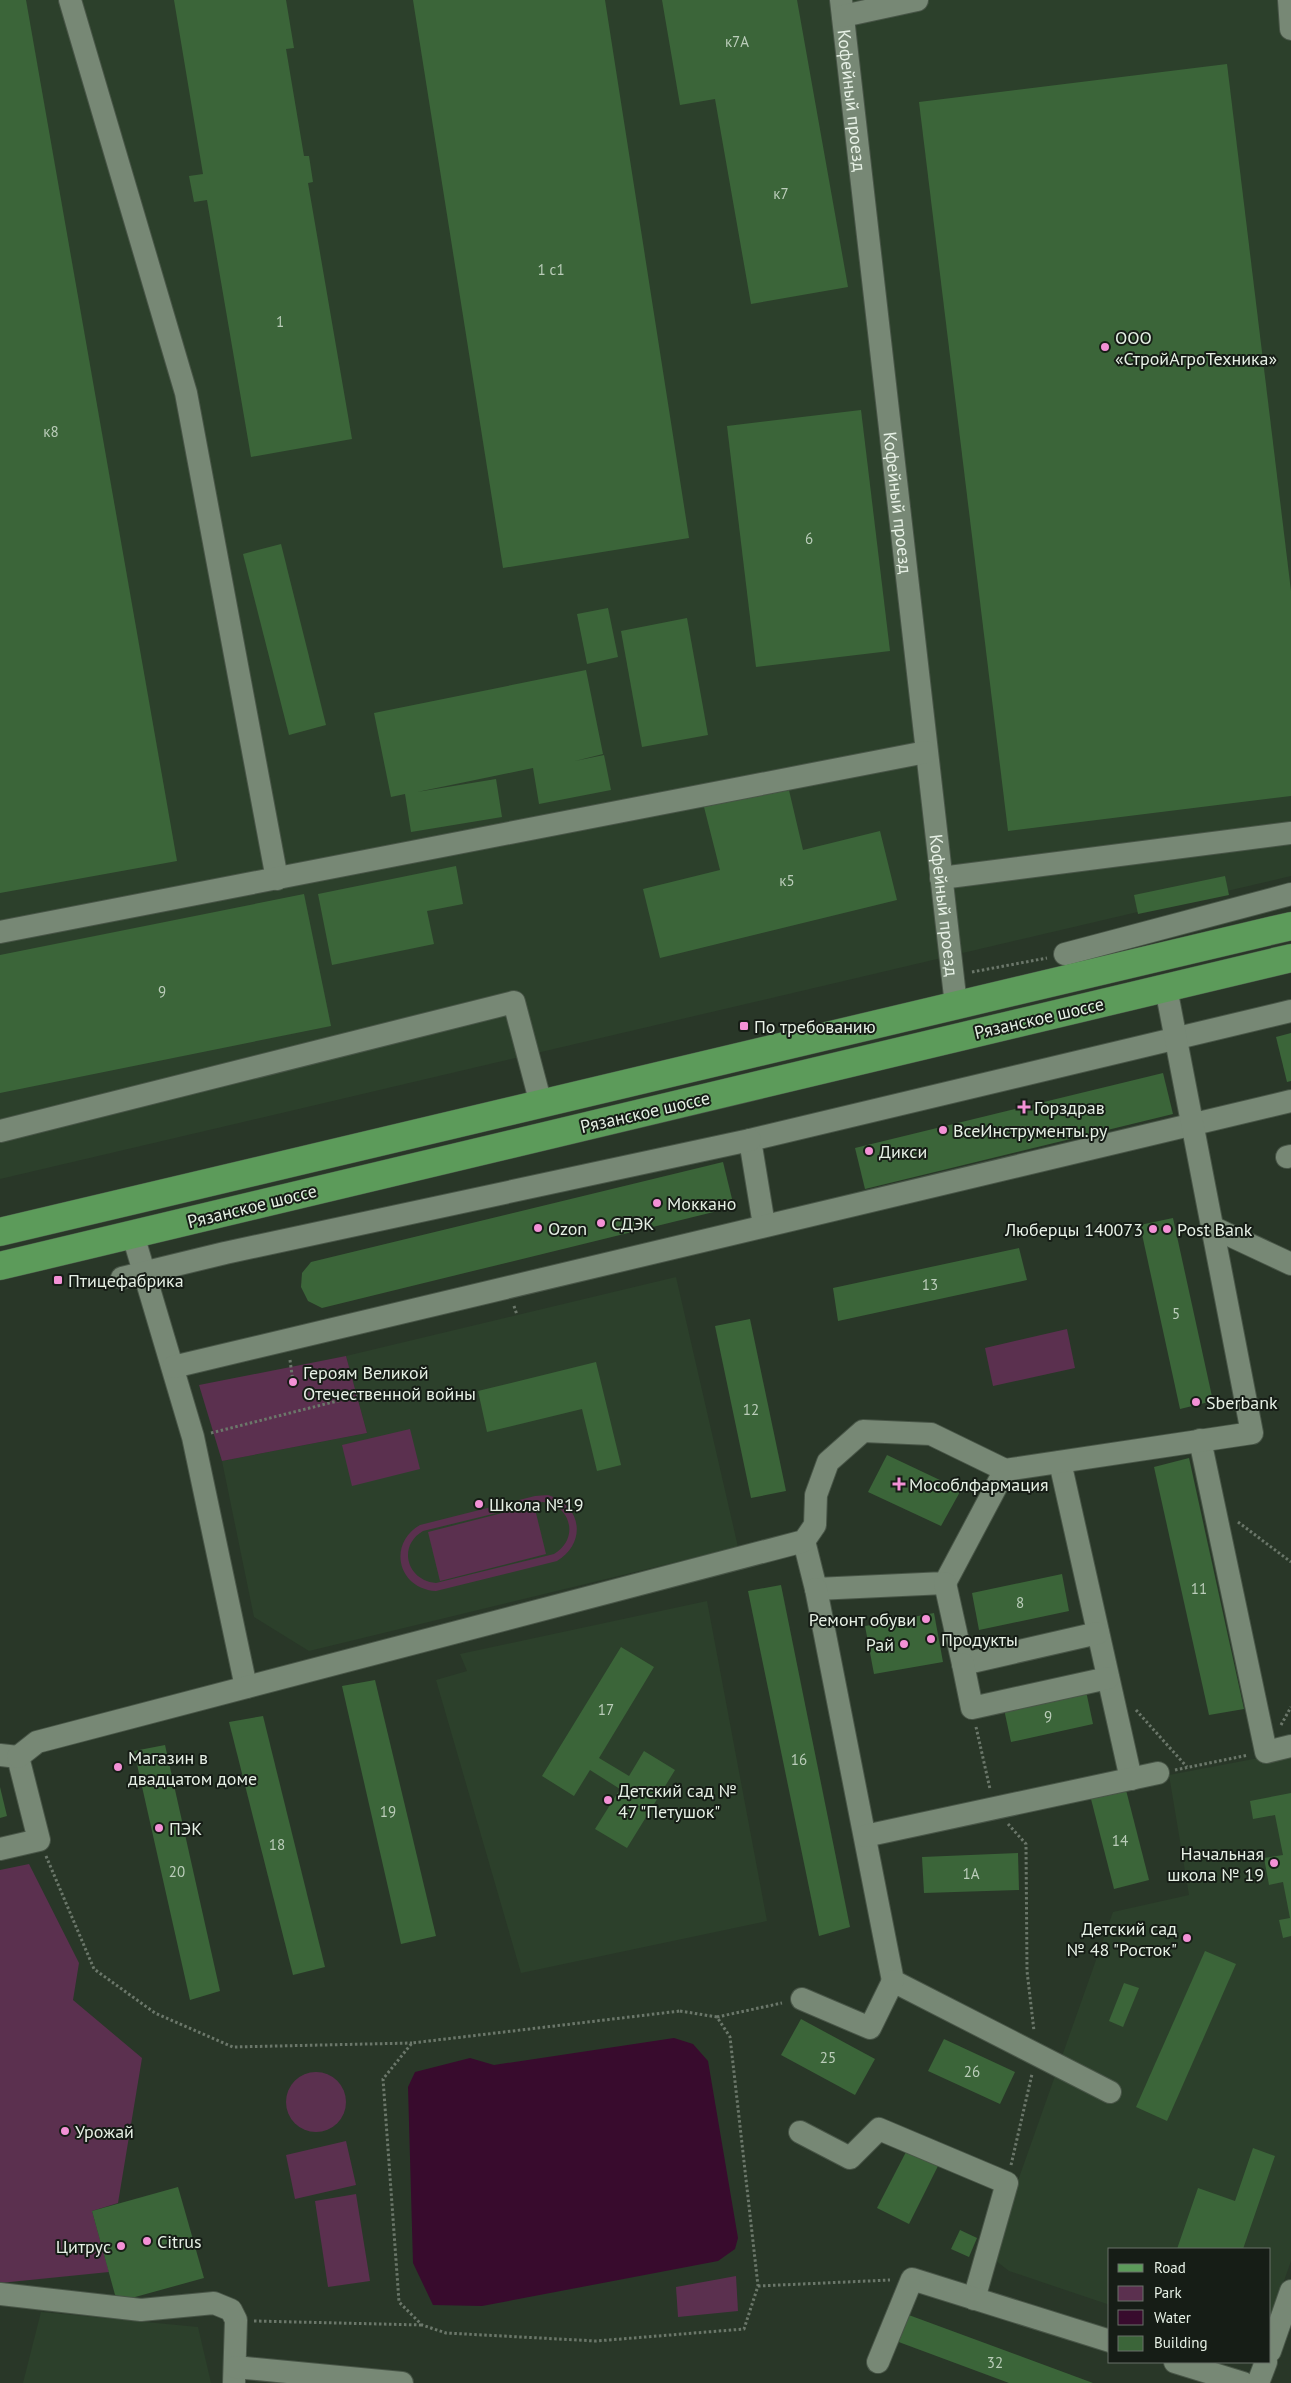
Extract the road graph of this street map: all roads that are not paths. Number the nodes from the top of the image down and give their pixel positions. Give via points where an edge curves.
1 (70, 0) edge
2 (917, 0) edge
3 (1289, 0) edge
4 (842, 8) edge
5 (1291, 29) edge
6 (926, 752) junction
7 (1291, 833) edge
8 (941, 878) junction
9 (277, 879) junction
10 (1291, 894) edge
11 (1291, 926) edge
12 (0, 932) edge
13 (1065, 954) dead end
14 (1291, 958) edge
15 (1166, 988) junction
16 (956, 1005) junction
17 (1291, 1010) edge
18 (1176, 1038) junction
19 (1291, 1101) edge
20 (541, 1104) junction
21 (1192, 1125) junction
22 (0, 1131) edge
23 (750, 1140) junction
24 (764, 1225) junction
25 (1212, 1227) junction
26 (0, 1232) edge
27 (133, 1235) junction
28 (1291, 1264) edge
29 (0, 1266) edge
30 (145, 1274) junction
31 (122, 1278) dead end
32 (173, 1367) junction
33 (1200, 1440) junction
34 (1060, 1462) junction
35 (1005, 1470) junction
36 (804, 1541) junction
37 (945, 1583) junction
38 (816, 1589) junction
39 (1098, 1633) junction
40 (963, 1664) junction
41 (1108, 1678) junction
42 (246, 1687) junction
43 (1291, 1746) edge
44 (9, 1756) edge
45 (1158, 1774) road end
46 (1131, 1779) junction
47 (865, 1836) junction
48 (0, 1849) edge
49 (893, 1981) junction
50 (802, 1999) road end
51 (1110, 2092) dead end
52 (800, 2132) dead end
53 (1291, 2291) edge
54 (0, 2294) edge
55 (974, 2299) junction
56 (1108, 2340) edge
57 (1271, 2348) edge
58 (878, 2362) dead end
59 (1178, 2363) edge
60 (1266, 2363) edge
61 (235, 2375) edge
62 (402, 2383) edge
63 (1243, 2383) edge
64 (1258, 2383) edge

1 - 9 street via 186,393
2 - 4 street
3 - 5 street
4 - 6 street, Кофейный проезд
6 - 8 street, Кофейный проезд
6 - 9 street
7 - 8 street
8 - 16 street, Кофейный проезд
9 - 12 street
10 - 13 street
11 - 16 main road, Рязанское шоссе
14 - 15 main road, Рязанское шоссе
15 - 18 street
15 - 27 main road, Рязанское шоссе
16 - 20 main road, Рязанское шоссе
17 - 18 street
18 - 21 street
18 - 23 street
19 - 21 street
20 - 22 street via 514,1002
20 - 26 main road, Рязанское шоссе
21 - 24 street
21 - 25 street
23 - 24 street
23 - 30 street via 225,1253
24 - 32 street
25 - 28 street
25 - 33 street via 1252,1433
27 - 29 main road, Рязанское шоссе
27 - 30 street
30 - 31 street
30 - 32 street
32 - 42 street via 194,1437
33 - 34 street
33 - 43 street via 1266,1752
34 - 35 street
34 - 39 street
35 - 36 street via 930,1434 863,1431 828,1462 816,1495 815,1525
35 - 37 street
36 - 38 street
36 - 42 street
37 - 38 street
37 - 40 street
38 - 47 street
39 - 40 street
39 - 41 street
40 - 41 street via 972,1708
41 - 46 street
42 - 44 street via 37,1742
44 - 48 street via 39,1840
45 - 46 street
46 - 47 street
47 - 49 street
49 - 50 street via 870,2028
49 - 51 street
52 - 55 street via 850,2158 879,2129 1008,2183
53 - 57 street
54 - 61 street via 141,2310 214,2303 231,2310 236,2320
55 - 56 street
55 - 58 street via 912,2279
59 - 63 street
60 - 64 street
61 - 62 street

